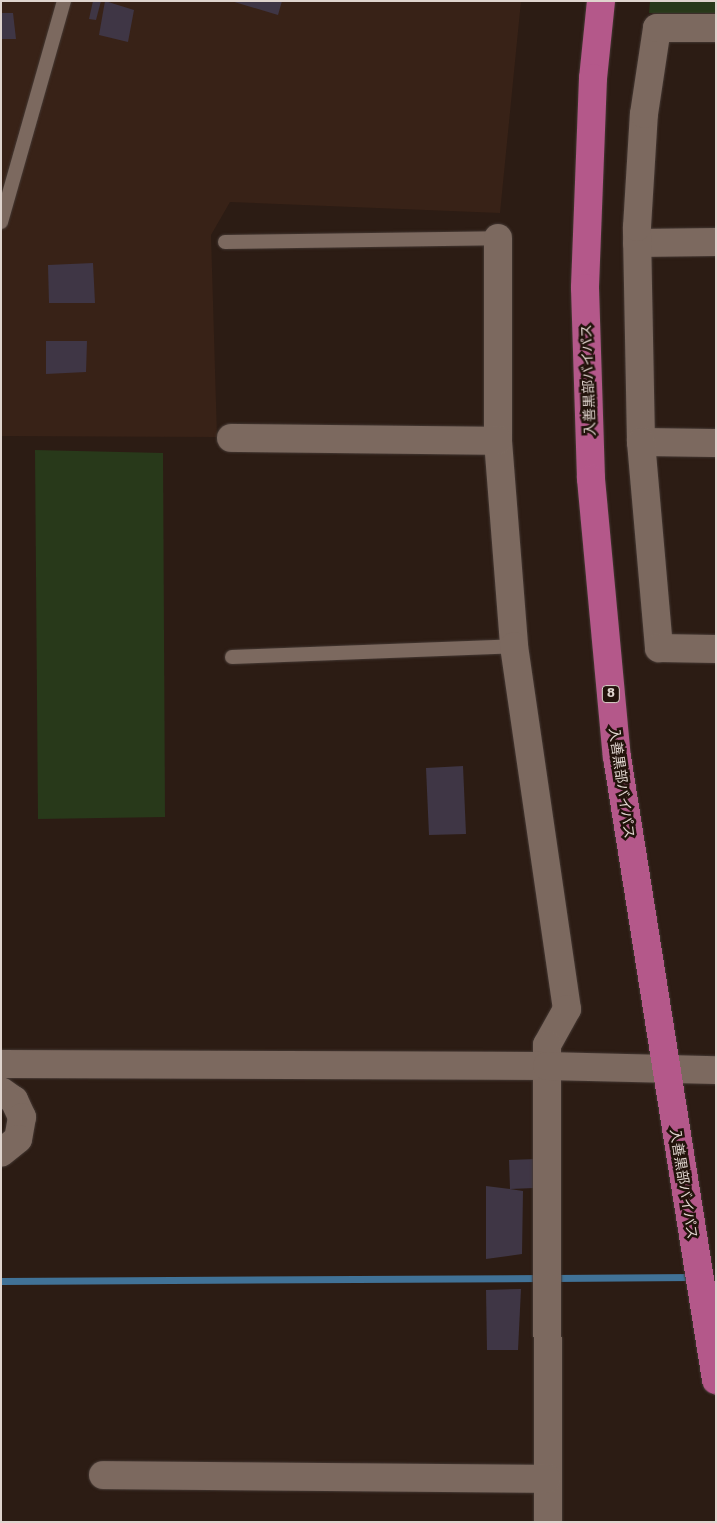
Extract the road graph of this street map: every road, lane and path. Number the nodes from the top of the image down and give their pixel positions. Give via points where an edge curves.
1 (64, 1) edge
2 (601, 1) edge
3 (716, 28) edge
4 (1, 222) edge
5 (498, 238) joint
6 (225, 242) dead end
7 (716, 242) edge
8 (637, 243) junction
9 (231, 438) dead end
10 (498, 441) junction
11 (642, 442) junction
12 (716, 443) edge
13 (514, 646) junction
14 (716, 649) edge
15 (232, 657) dead end
16 (1, 1064) edge
17 (547, 1066) junction
18 (716, 1070) edge
19 (665, 1071) junction
20 (1, 1091) edge
21 (1, 1153) edge
22 (716, 1380) edge
23 (103, 1475) dead end
24 (548, 1479) junction
25 (548, 1522) edge

1 - 4 lane
2 - 19 highway, 入善黒部バイパス / 8 via 593,78 585,288 591,478 617,757
3 - 8 street via 657,28 644,114
5 - 6 lane
5 - 10 street
7 - 8 street
8 - 11 street
9 - 10 street
10 - 13 street
11 - 12 street
11 - 14 street via 659,648
13 - 15 lane
13 - 17 street via 567,1009 547,1045
16 - 17 street
17 - 19 street
17 - 24 street
18 - 19 street
19 - 22 highway, 入善黒部バイパス / 8
20 - 21 street via 14,1100 22,1117 18,1139
23 - 24 street
24 - 25 street

